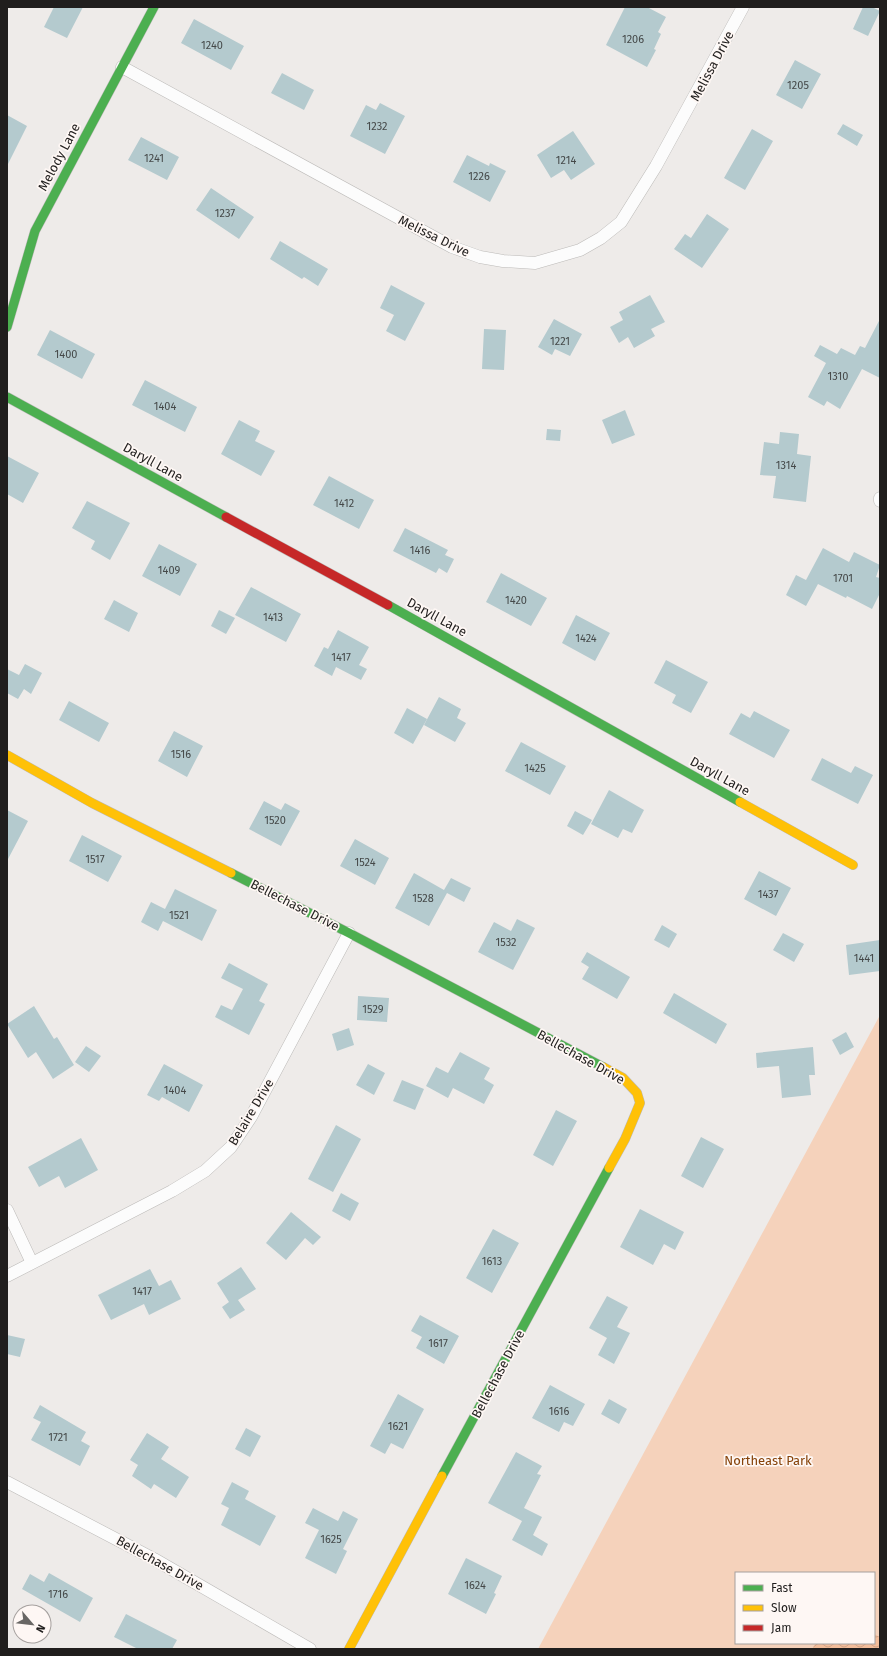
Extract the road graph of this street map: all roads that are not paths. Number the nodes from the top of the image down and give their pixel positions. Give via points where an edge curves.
1 (154, 7) edge
2 (743, 7) edge
3 (122, 66) junction
4 (7, 327) edge
5 (7, 397) edge
6 (7, 755) edge
7 (853, 864) dead end
8 (349, 933) junction
9 (7, 1210) edge
10 (32, 1263) junction
11 (7, 1276) edge
12 (7, 1482) edge
13 (310, 1649) edge
14 (349, 1649) edge

1 - 3 street, Melody Lane
2 - 3 street, Melissa Drive via 660,160 621,222 580,250 535,263 480,257 452,247
3 - 4 street, Melody Lane via 35,231
5 - 7 street, Daryll Lane via 472,651 684,772
6 - 8 street, Bellechase Drive via 92,803
8 - 10 street, Belaire Drive via 251,1117 231,1147 205,1171 192,1179
8 - 14 street, Bellechase Drive via 623,1078 637,1093 640,1103 619,1151
9 - 10 street
10 - 11 street, Belaire Drive
12 - 13 street, Bellechase Drive via 168,1566

